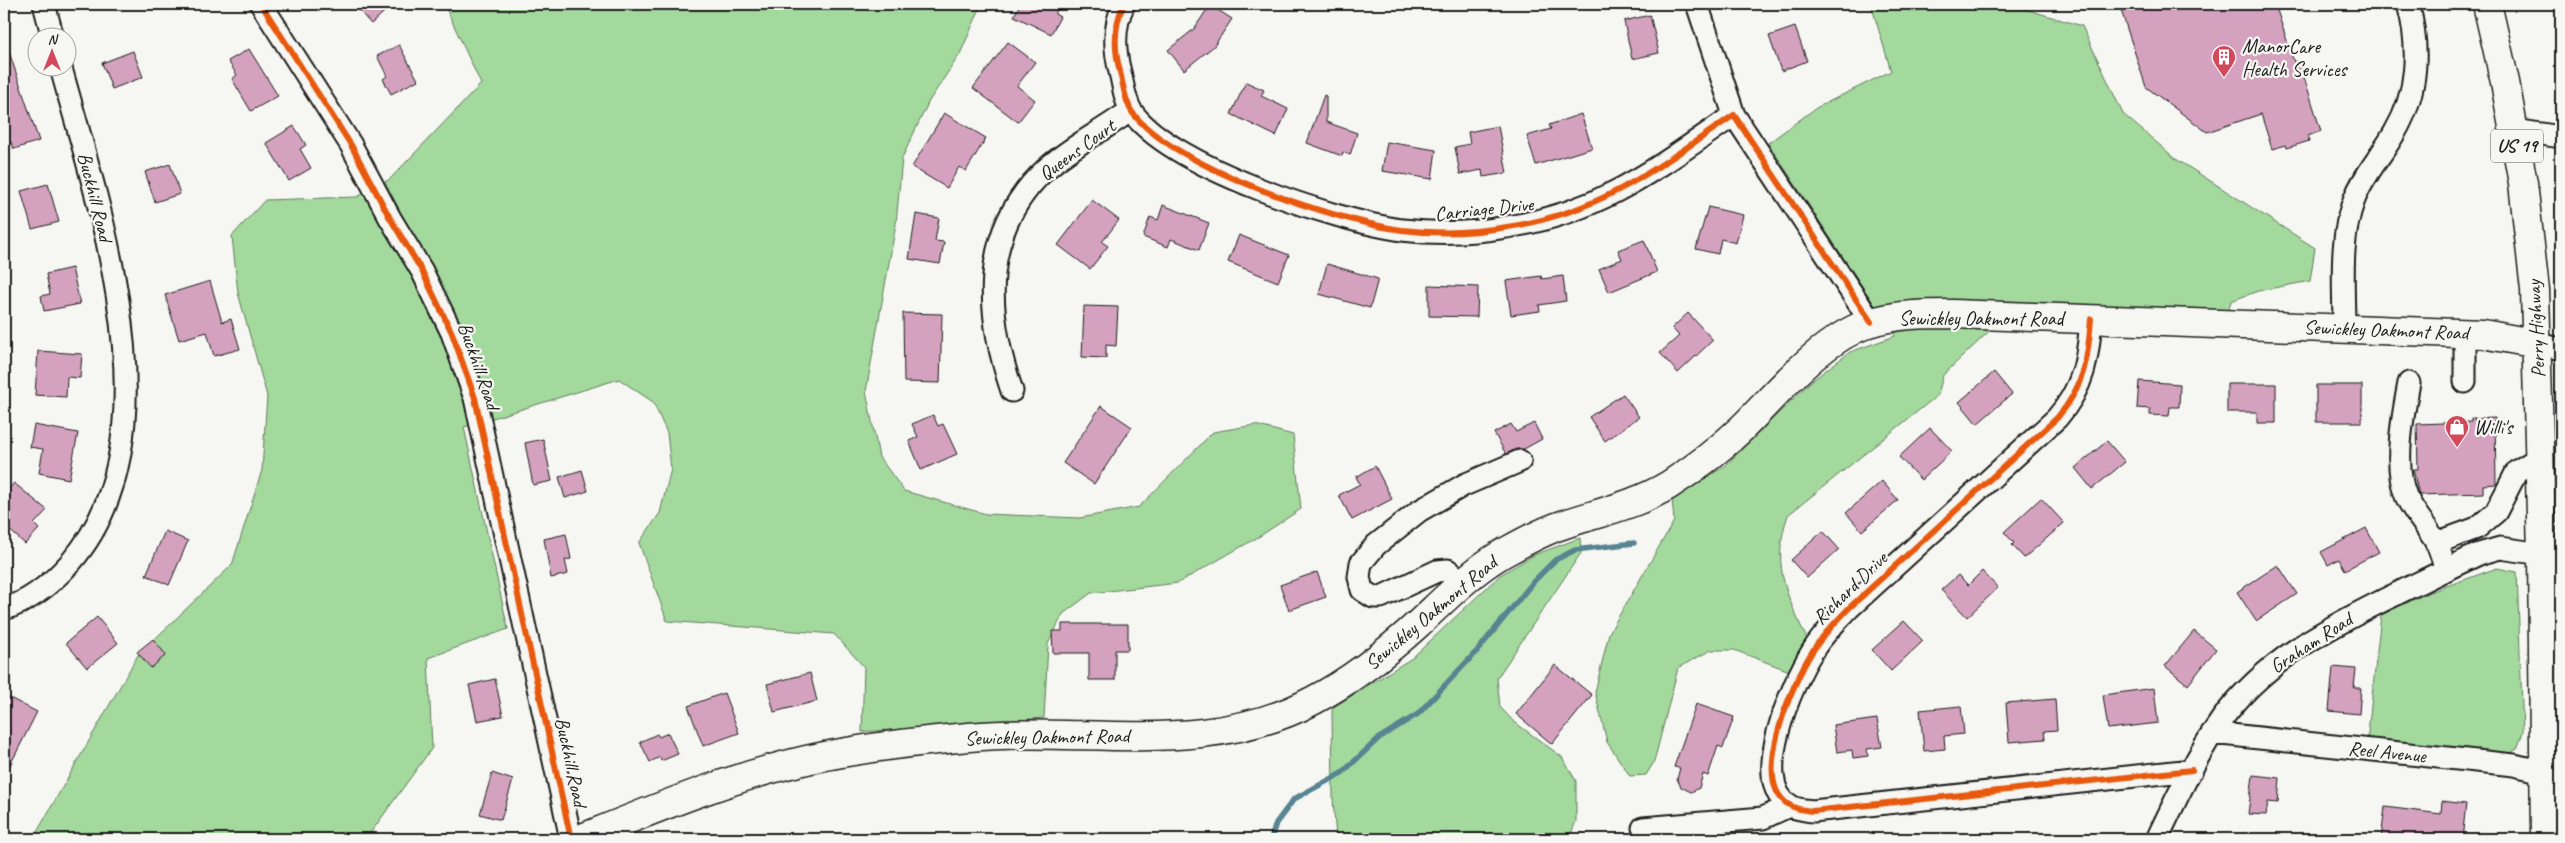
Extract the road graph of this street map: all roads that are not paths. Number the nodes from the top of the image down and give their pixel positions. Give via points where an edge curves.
1 (44, 4) edge
2 (261, 4) edge
3 (1124, 4) edge
4 (1697, 4) edge
5 (2408, 4) edge
6 (2488, 4) edge
7 (50, 28) edge
8 (64, 78) edge
9 (1131, 110) junction
10 (1734, 115) junction
11 (2514, 130) junction
12 (2561, 137) edge
13 (2091, 319) junction
14 (1871, 322) junction
15 (2344, 329) junction
16 (2465, 333) junction
17 (2549, 346) edge
18 (2464, 382) dead end
19 (2408, 383) dead end
20 (1012, 391) dead end
21 (2540, 457) junction
22 (1520, 461) dead end
23 (2436, 543) junction
24 (2552, 555) edge
25 (2446, 570) junction
26 (1463, 583) junction
27 (4, 609) edge
28 (2212, 733) junction
29 (2192, 770) junction
30 (2553, 774) edge
31 (1789, 806) junction
32 (1643, 828) dead end
33 (571, 839) edge
34 (580, 839) edge
35 (2156, 839) edge
36 (2545, 839) edge

1 - 7 street
2 - 33 street, Buckhill Road via 351,145 422,271 452,333 475,398
3 - 9 street, Carriage Drive via 1117,23 1115,43 1116,58
4 - 10 street
5 - 15 street via 2414,24 2416,61 2412,97 2396,131 2354,201 2345,253
6 - 11 main road, Perry Highway / US 19
8 - 27 street, Buckhill Road via 116,289 124,344 126,421 110,492 88,541 56,579 37,593
9 - 10 street, Carriage Drive via 1158,139 1173,149 1272,193 1377,226 1434,232 1506,228 1574,212 1637,181
9 - 20 street, Queens Court via 1046,168 1018,201 1000,237 993,287 995,314 998,343
10 - 14 street
11 - 12 street
11 - 17 main road, Perry Highway / US 19
13 - 14 main road, Sewickley Oakmont Road via 1928,314
13 - 15 main road, Sewickley Oakmont Road
13 - 31 street, Richard Drive via 2084,374 2063,412 1849,608 1812,650 1773,747 1774,781
14 - 26 main road, Sewickley Oakmont Road via 1824,349 1718,450 1670,484 1627,504 1536,536 1496,557
15 - 16 main road, Sewickley Oakmont Road
16 - 17 main road, Sewickley Oakmont Road
16 - 18 street
17 - 21 main road, Perry Highway / US 19
19 - 23 street via 2400,472 2405,494
21 - 23 street via 2517,471 2496,512 2477,528
21 - 24 main road, Perry Highway / US 19
22 - 26 street via 1464,485 1419,511 1376,545 1360,563 1362,590 1373,597 1381,597 1448,570
23 - 25 street
24 - 25 street, Graham Road via 2493,549
24 - 30 main road, Perry Highway / US 19
25 - 28 street, Graham Road via 2329,627 2286,655 2252,684
26 - 34 main road, Sewickley Oakmont Road via 1395,644 1353,676 1311,702 1242,728 1190,736 990,735 861,750 745,778 680,799
28 - 29 street, Graham Road
28 - 30 street, Reel Avenue via 2514,765
29 - 31 street via 1813,811
29 - 35 street, Graham Road
30 - 36 main road, Perry Highway / US 19
31 - 32 street via 1763,818

